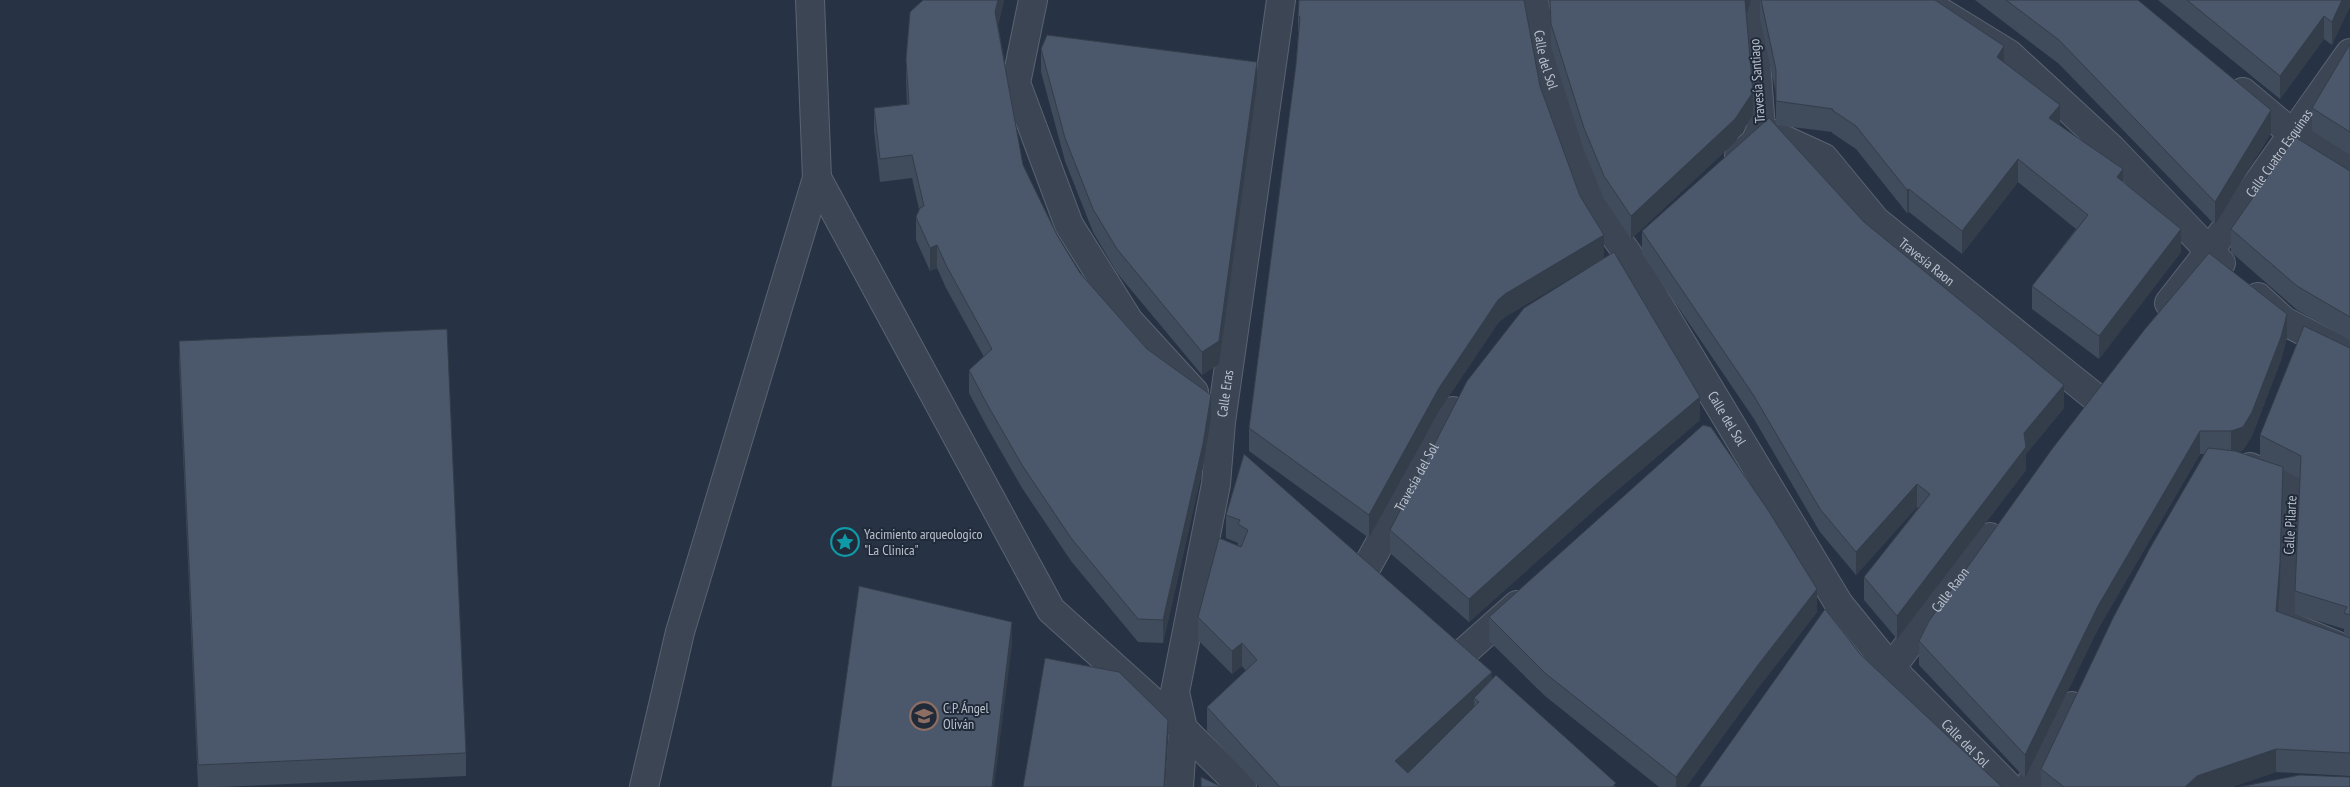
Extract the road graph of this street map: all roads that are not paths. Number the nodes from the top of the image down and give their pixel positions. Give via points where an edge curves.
1 (810, 0) edge
2 (1033, 0) edge
3 (1281, 0) edge
4 (1534, 0) edge
5 (1760, 0) edge
6 (1921, 0) edge
7 (2350, 53) edge
8 (2225, 77) edge
9 (1761, 129) junction
10 (2292, 134) junction
11 (2350, 170) edge
12 (1718, 175) edge
13 (817, 178) junction
14 (1650, 234) edge
15 (2209, 252) junction
16 (1620, 260) junction
17 (2155, 321) edge
18 (2350, 356) edge
19 (2114, 375) edge
20 (1468, 390) edge
21 (1727, 418) junction
22 (1220, 434) junction
23 (1705, 437) edge
24 (1241, 464) edge
25 (2224, 464) edge
26 (2005, 517) edge
27 (1343, 551) edge
28 (1365, 570) junction
29 (1536, 588) edge
30 (1388, 589) edge
31 (1839, 604) junction
32 (1821, 628) edge
33 (1440, 634) edge
34 (2350, 651) edge
35 (1463, 653) junction
36 (1891, 668) junction
37 (1485, 672) edge
38 (2084, 685) edge
39 (1183, 729) junction
40 (644, 787) edge
41 (1180, 787) edge
42 (1242, 787) edge
43 (2009, 787) edge
44 (2030, 787) edge

1 - 13 street
2 - 22 street via 1016,83 1069,225 1129,321
3 - 22 street, Calle Eras
4 - 16 street, Calle del Sol via 1544,60 1594,207
5 - 9 street, Travesía Santiago via 1753,20
6 - 15 street via 2009,54 2112,149
7 - 10 street, Calle Cuatro Esquinas
8 - 10 street
9 - 12 street, Travesía Santiago via 1755,142
9 - 19 street, Travesía Raon via 1824,158 1876,221 2090,406
10 - 11 street
10 - 15 street, Calle Cuatro Esquinas
13 - 39 street via 1051,610
13 - 40 street via 680,632
14 - 16 street
15 - 17 street
15 - 18 street via 2284,321
16 - 21 street, Calle del Sol
20 - 28 street, Travesía del Sol via 1451,414
21 - 23 street
21 - 31 street, Calle del Sol
22 - 24 street
22 - 39 street, Calle Eras via 1216,484 1175,692
25 - 34 street, Calle Pilarte via 2244,465 2292,485 2284,624
26 - 36 street, Calle Raon
27 - 28 street
28 - 30 street
29 - 35 street
31 - 32 street
31 - 36 street, Calle del Sol
33 - 35 street
35 - 37 street
36 - 43 street, Calle del Sol
38 - 44 street
39 - 41 street, Calle Eras
39 - 42 street

